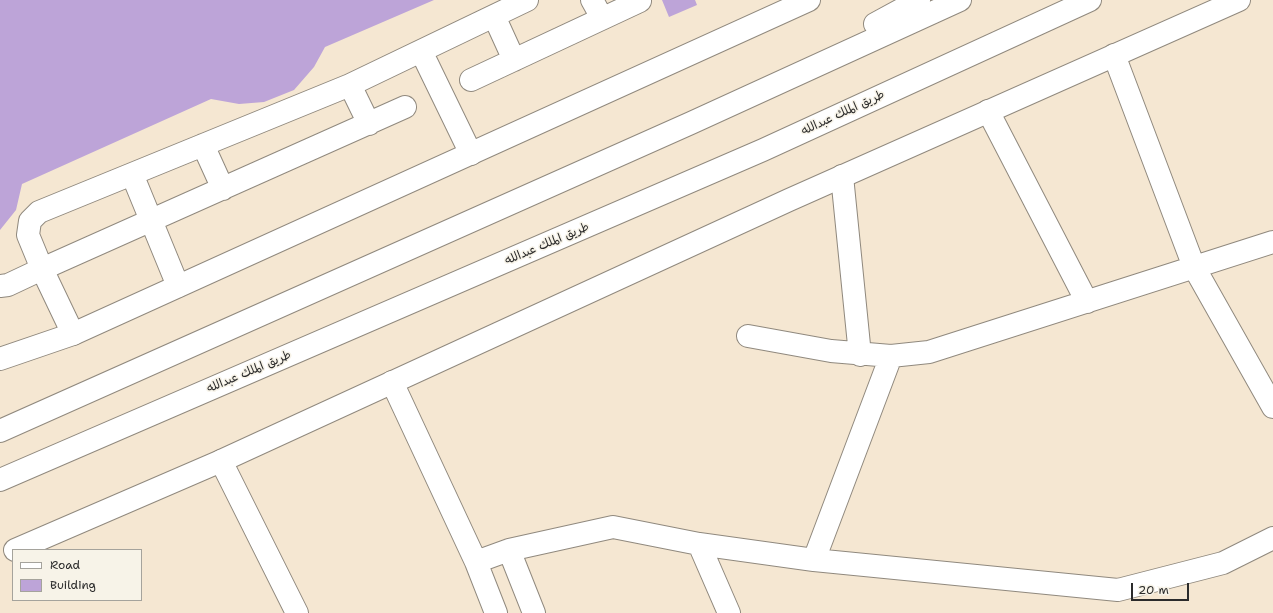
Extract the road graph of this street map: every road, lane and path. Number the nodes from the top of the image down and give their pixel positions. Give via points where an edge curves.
1 (527, 0) edge
2 (809, 0) edge
3 (919, 0) edge
4 (960, 0) edge
5 (1090, 0) edge
6 (1239, 0) edge
7 (640, 1) dead end
8 (787, 5) edge
9 (597, 9) edge
10 (494, 16) junction
11 (421, 51) junction
12 (1114, 56) junction
13 (514, 60) junction
14 (471, 80) dead end
15 (350, 85) junction
16 (406, 107) dead end
17 (988, 112) junction
18 (691, 123) junction
19 (369, 124) junction
20 (203, 144) junction
21 (470, 154) junction
22 (132, 174) junction
23 (842, 176) junction
24 (223, 189) junction
25 (151, 221) junction
26 (1273, 242) edge
27 (1194, 268) junction
28 (42, 269) junction
29 (0, 286) edge
30 (178, 286) junction
31 (1087, 302) junction
32 (73, 334) junction
33 (748, 336) dead end
34 (860, 355) junction
35 (891, 356) junction
36 (0, 359) edge
37 (392, 382) junction
38 (1273, 407) edge
39 (2, 429) edge
40 (221, 461) junction
41 (0, 480) edge
42 (1273, 538) edge
43 (699, 544) junction
44 (16, 549) edge
45 (509, 550) junction
46 (12, 551) edge
47 (0, 556) edge
48 (814, 560) junction
49 (476, 562) junction
50 (297, 613) edge
51 (496, 613) edge
52 (534, 613) edge
53 (729, 613) edge

1 - 10 main road
2 - 8 main road
3 - 18 main road
4 - 18 main road
5 - 41 main road, طريق الملك عبدالله via 763,150
6 - 12 main road
7 - 9 main road
8 - 21 main road
9 - 13 main road
10 - 11 main road
10 - 13 main road
11 - 15 main road
11 - 21 main road
12 - 17 main road
12 - 27 main road
13 - 14 main road
15 - 19 main road
15 - 20 main road
16 - 19 main road
17 - 23 main road
17 - 31 main road
18 - 39 main road
19 - 24 main road
20 - 22 main road
20 - 24 main road
21 - 30 main road
22 - 25 main road
22 - 28 main road via 39,212 30,221 28,235
23 - 34 main road
23 - 37 main road
24 - 25 main road
25 - 28 main road
25 - 30 main road
26 - 27 main road
27 - 31 main road
27 - 38 main road
28 - 29 main road via 8,285
28 - 32 main road
30 - 32 main road
31 - 35 main road via 929,352
32 - 36 main road
33 - 34 main road
34 - 35 main road
35 - 48 main road
37 - 40 main road
37 - 49 main road
40 - 44 main road
40 - 50 main road
42 - 48 main road via 1223,563 1118,590
43 - 45 main road via 613,527
43 - 48 main road
43 - 53 main road
45 - 49 main road
45 - 52 main road
46 - 47 main road
49 - 51 main road

